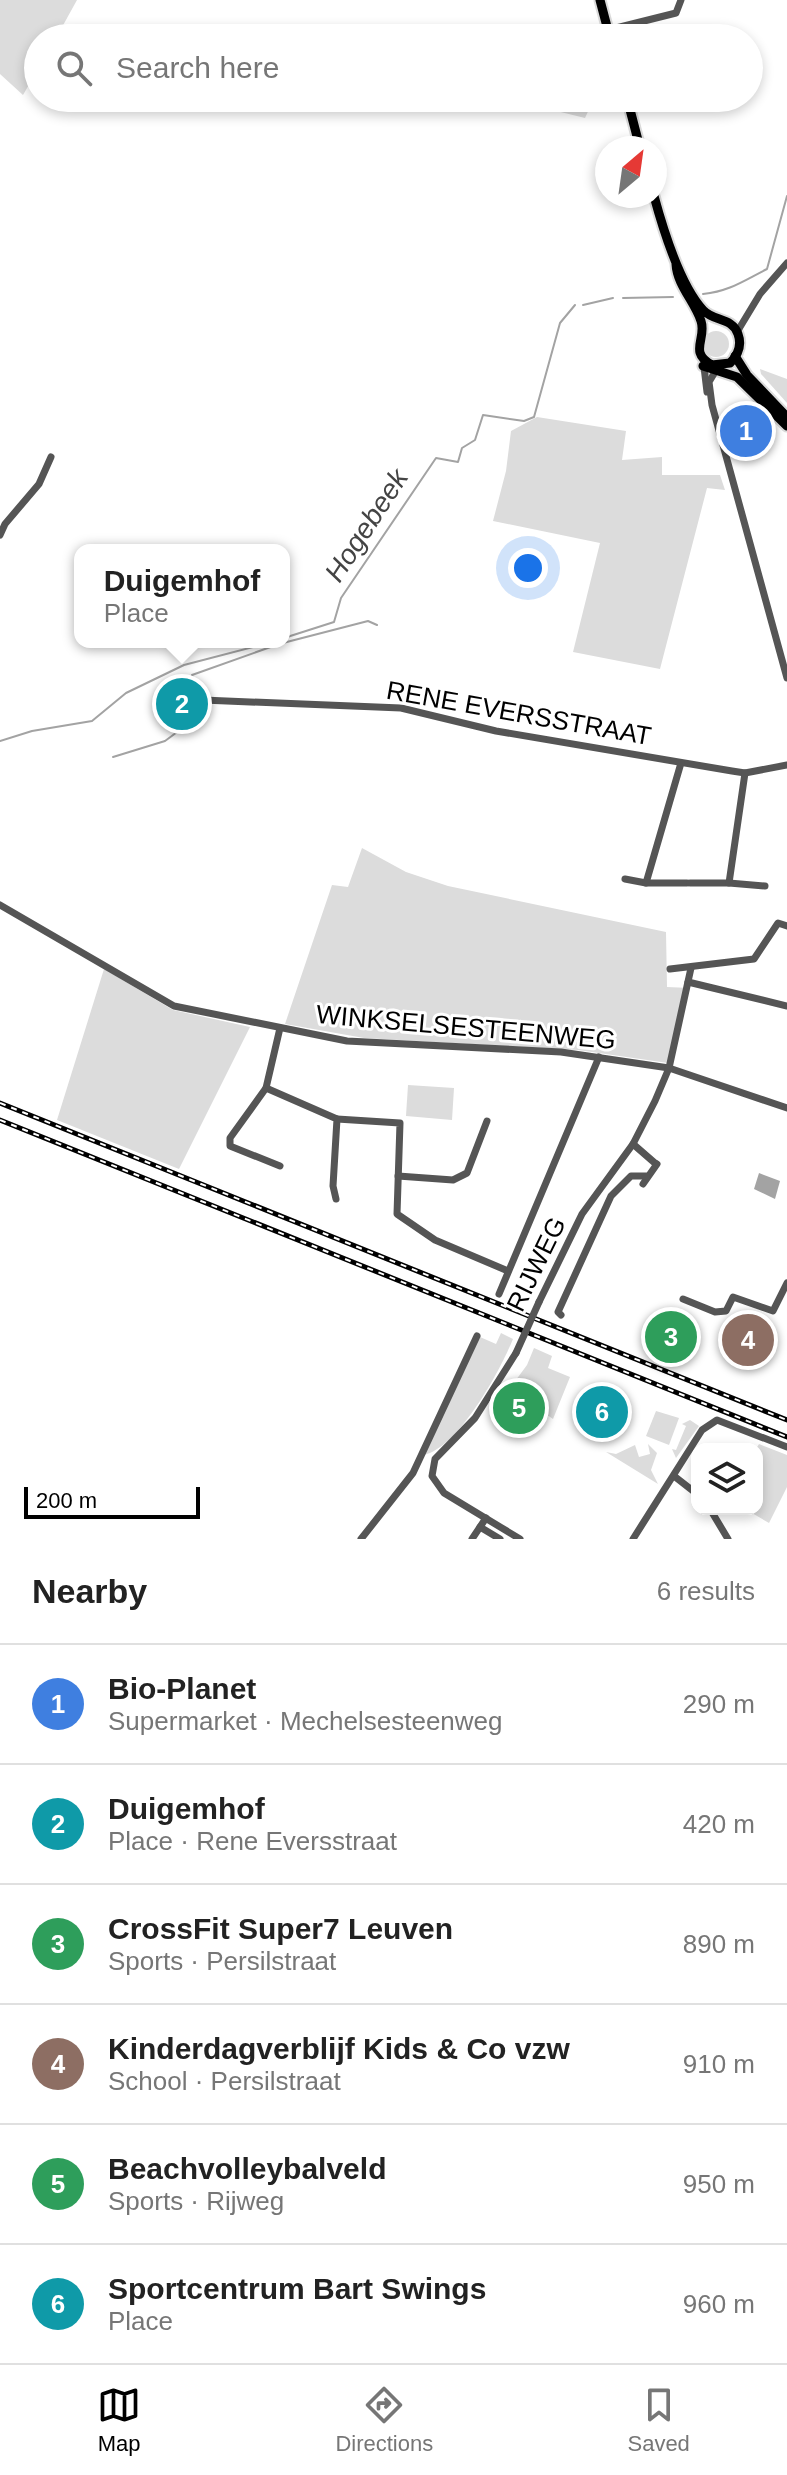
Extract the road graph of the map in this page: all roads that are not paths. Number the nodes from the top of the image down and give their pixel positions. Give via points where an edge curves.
1 (600, 0) edge
2 (681, 0) edge
3 (606, 24) edge
4 (641, 24) edge
5 (631, 112) edge
6 (637, 136) edge
7 (657, 208) edge
8 (660, 217) junction
9 (787, 263) edge
10 (676, 264) junction
11 (760, 294) junction
12 (725, 324) junction
13 (703, 327) junction
14 (737, 332) junction
15 (694, 336) junction
16 (736, 351) junction
17 (704, 367) junction
18 (718, 368) junction
19 (712, 405) junction
20 (787, 417) edge
21 (787, 426) edge
22 (51, 457) dead end
23 (0, 535) edge
24 (787, 678) edge
25 (194, 703) dead end
26 (681, 763) junction
27 (787, 765) edge
28 (745, 773) junction
29 (625, 879) dead end
30 (646, 883) junction
31 (729, 883) junction
32 (765, 886) dead end
33 (0, 905) edge
34 (787, 926) edge
35 (691, 968) junction
36 (670, 969) dead end
37 (688, 982) junction
38 (787, 1006) edge
39 (280, 1028) junction
40 (599, 1057) junction
41 (669, 1068) junction
42 (266, 1088) junction
43 (787, 1108) edge
44 (337, 1119) junction
45 (487, 1121) dead end
46 (633, 1144) junction
47 (280, 1166) dead end
48 (398, 1176) junction
49 (336, 1199) dead end
50 (508, 1271) junction
51 (787, 1283) edge
52 (499, 1294) dead end
53 (683, 1299) dead end
54 (561, 1315) dead end
55 (477, 1336) dead end
56 (787, 1450) edge
57 (674, 1476) junction
58 (691, 1489) edge
59 (714, 1515) edge
60 (486, 1518) junction
61 (480, 1527) junction
62 (361, 1539) edge
63 (472, 1539) edge
64 (500, 1539) edge
65 (520, 1539) edge
66 (633, 1539) edge
67 (728, 1539) edge

1 - 3 main road
2 - 4 street via 676,13
5 - 6 main road
7 - 8 main road
8 - 10 main road
8 - 15 main road via 660,233 697,320
9 - 11 street
10 - 12 main road via 705,313
10 - 13 main road
11 - 12 street
11 - 14 street
12 - 13 main road
12 - 14 main road
12 - 16 main road
13 - 15 main road
13 - 18 main road via 699,352
14 - 16 main road
15 - 17 main road via 692,351
16 - 18 main road
16 - 20 main road
17 - 18 main road
17 - 19 street
18 - 19 street via 709,382
18 - 21 main road via 737,373
19 - 24 street
22 - 23 street via 39,484
25 - 26 street, RENE EVERSSTRAAT via 401,708 496,731
26 - 28 street, RENE EVERSSTRAAT
26 - 30 street
27 - 28 street, RENE EVERSSTRAAT
28 - 31 street
29 - 30 street
30 - 31 street
31 - 32 street
33 - 39 street, WINKSELSESTEENWEG via 174,1006
34 - 35 street via 778,923 754,959
35 - 36 street
35 - 37 street, RIJWEG
37 - 38 street
37 - 41 street, RIJWEG
39 - 40 street, WINKSELSESTEENWEG via 360,1042
39 - 42 street
40 - 41 street, WINKSELSESTEENWEG
40 - 50 street
41 - 43 street, WINKSELSESTEENWEG
41 - 46 street, RIJWEG
42 - 44 street
42 - 47 street via 230,1138 230,1146
44 - 48 street via 400,1123
44 - 49 street
45 - 48 street via 467,1173 453,1180
46 - 54 street via 658,1163 644,1180 631,1176 611,1196
46 - 60 street, RIJWEG, bridge via 582,1214 516,1353 475,1418 437,1456 432,1473 440,1490
48 - 50 street via 397,1214 403,1220 435,1240
50 - 52 street
51 - 53 street via 773,1311 733,1297 726,1311 715,1312
55 - 62 street via 413,1473
56 - 57 street via 722,1421 711,1423
57 - 58 street
57 - 66 street
59 - 67 street
60 - 61 street
60 - 65 street
61 - 63 street
61 - 64 street

